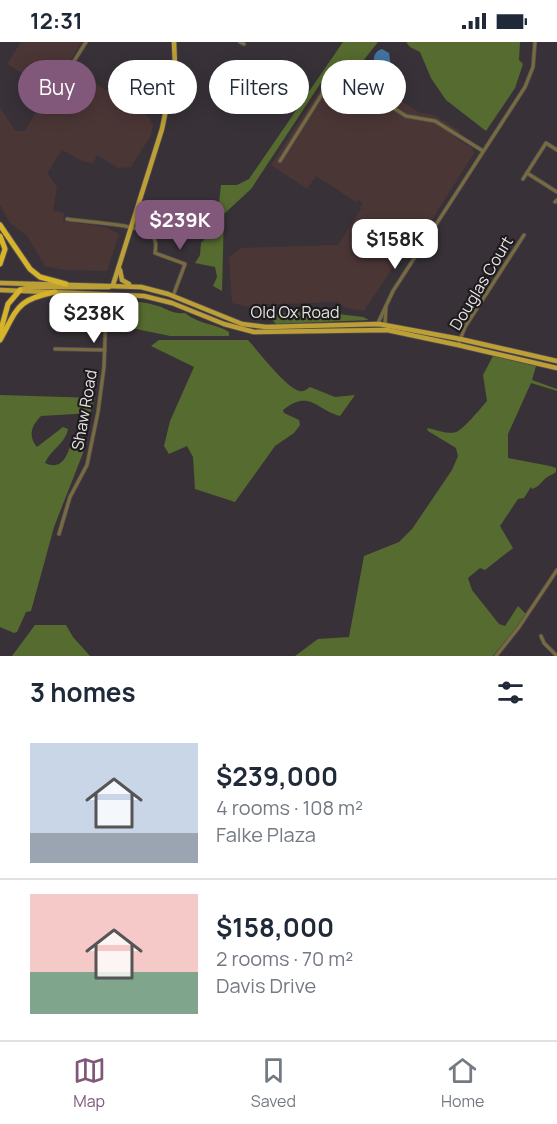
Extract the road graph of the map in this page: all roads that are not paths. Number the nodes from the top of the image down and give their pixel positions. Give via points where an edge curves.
1 (86, 42) edge
2 (174, 42) edge
3 (535, 42) edge
4 (75, 60) edge
5 (557, 150) edge
6 (483, 151) junction
7 (280, 161) dead end
8 (527, 173) junction
9 (523, 179) dead end
10 (557, 192) edge
11 (67, 219) dead end
12 (0, 225) edge
13 (132, 229) junction
14 (524, 235) dead end
15 (0, 236) edge
16 (0, 264) edge
17 (120, 265) junction
18 (0, 283) edge
19 (66, 284) junction
20 (113, 285) junction
21 (138, 287) junction
22 (0, 290) edge
23 (20, 290) junction
24 (55, 292) junction
25 (110, 293) junction
26 (173, 296) junction
27 (386, 305) junction
28 (375, 324) junction
29 (385, 325) junction
30 (377, 330) junction
31 (0, 335) edge
32 (0, 340) edge
33 (459, 342) junction
34 (56, 349) dead end
35 (105, 350) junction
36 (557, 361) edge
37 (557, 368) edge
38 (59, 534) dead end
39 (557, 570) edge
40 (542, 636) dead end
41 (496, 656) edge
42 (557, 656) edge

1 - 4 street
2 - 13 main road, Shaw Road via 175,66 162,129
3 - 6 street via 528,80
5 - 8 street via 546,143
6 - 7 street via 435,120 406,116 340,76 330,82
6 - 27 street
8 - 9 street
8 - 10 street
11 - 13 street
12 - 19 highway via 30,269 40,277
13 - 17 main road, Shaw Road
13 - 26 street via 152,236 155,253 185,264
14 - 33 street, Douglas Court
15 - 16 highway via 5,249
17 - 20 main road, Shaw Road
17 - 21 main road via 122,280
18 - 19 main road, Old Ox Road
19 - 20 main road, Old Ox Road
20 - 21 main road, Old Ox Road
20 - 23 main road via 98,289
20 - 25 main road, Shaw Road
21 - 26 main road, Old Ox Road
22 - 23 main road, Old Ox Road
23 - 24 main road, Old Ox Road
23 - 31 highway via 8,304
24 - 25 main road, Old Ox Road
24 - 32 highway via 21,304
25 - 30 main road, Old Ox Road via 162,300 254,332
25 - 35 street, Shaw Road
26 - 28 main road, Old Ox Road via 258,327
27 - 28 street
27 - 29 street
28 - 29 main road, Old Ox Road
29 - 30 main road
29 - 33 main road, Old Ox Road
30 - 33 main road, Old Ox Road
33 - 36 main road, Old Ox Road
33 - 37 main road, Old Ox Road
34 - 35 street
35 - 38 street, Shaw Road via 87,465 70,497
39 - 41 street
40 - 42 street

